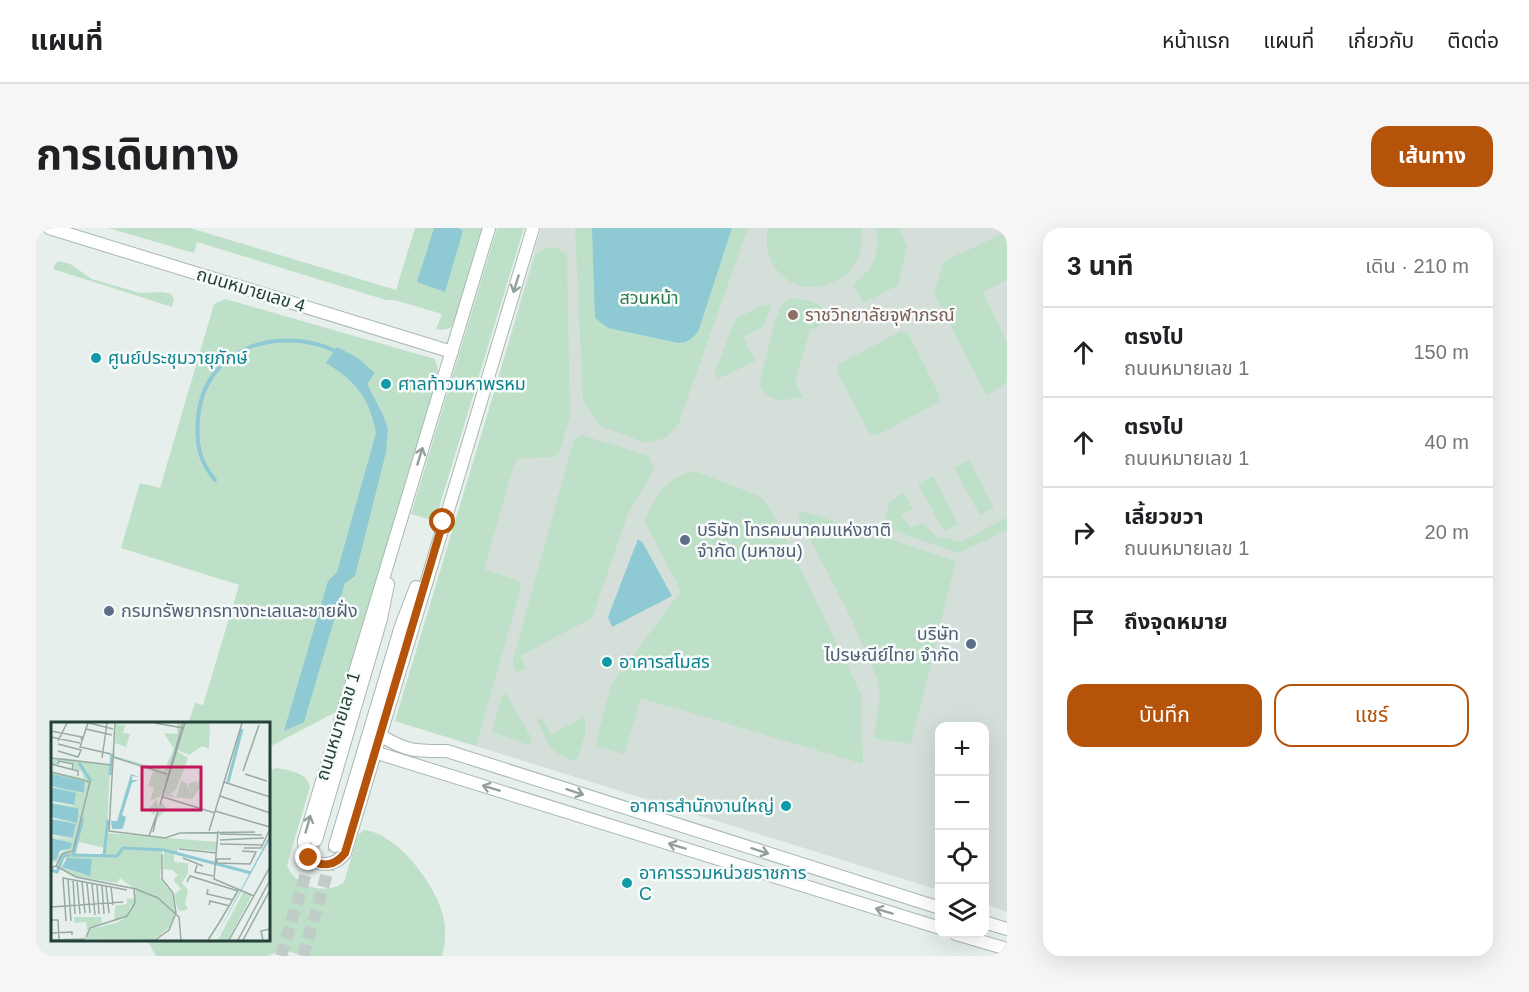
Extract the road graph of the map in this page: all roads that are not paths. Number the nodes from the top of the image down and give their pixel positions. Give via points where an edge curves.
1 (49, 228) edge
2 (489, 228) edge
3 (533, 228) edge
4 (452, 352) junction
5 (403, 512) junction
6 (443, 522) junction
7 (380, 735) junction
8 (447, 751) junction
9 (374, 752) junction
10 (432, 770) junction
11 (315, 840) tunnel mouth
12 (335, 846) tunnel mouth
13 (935, 907) edge
14 (989, 924) edge
15 (935, 927) edge
16 (1007, 929) edge
17 (972, 938) edge
18 (1007, 949) edge

1 - 4 street, ถนนหมายเลข 4
2 - 4 street, ถนนหมายเลข 1
3 -> 6 street, ถนนหมายเลข 1
5 -> 4 street, ถนนหมายเลข 1
9 -> 5 street, ถนนหมายเลข 1 via 345,853 332,864 315,862 305,852 304,841
5 - 11 street, ถนนหมายเลข 1 via 381,619
6 - 7 street, ถนนหมายเลข 1
6 - 12 street, ถนนหมายเลข 1 via 401,626
7 - 8 street via 406,749
7 - 9 street, ถนนหมายเลข 1
8 - 10 street via 427,755 425,762
8 -> 13 street
9 - 10 street
15 -> 10 street
14 - 16 street
17 - 18 street

